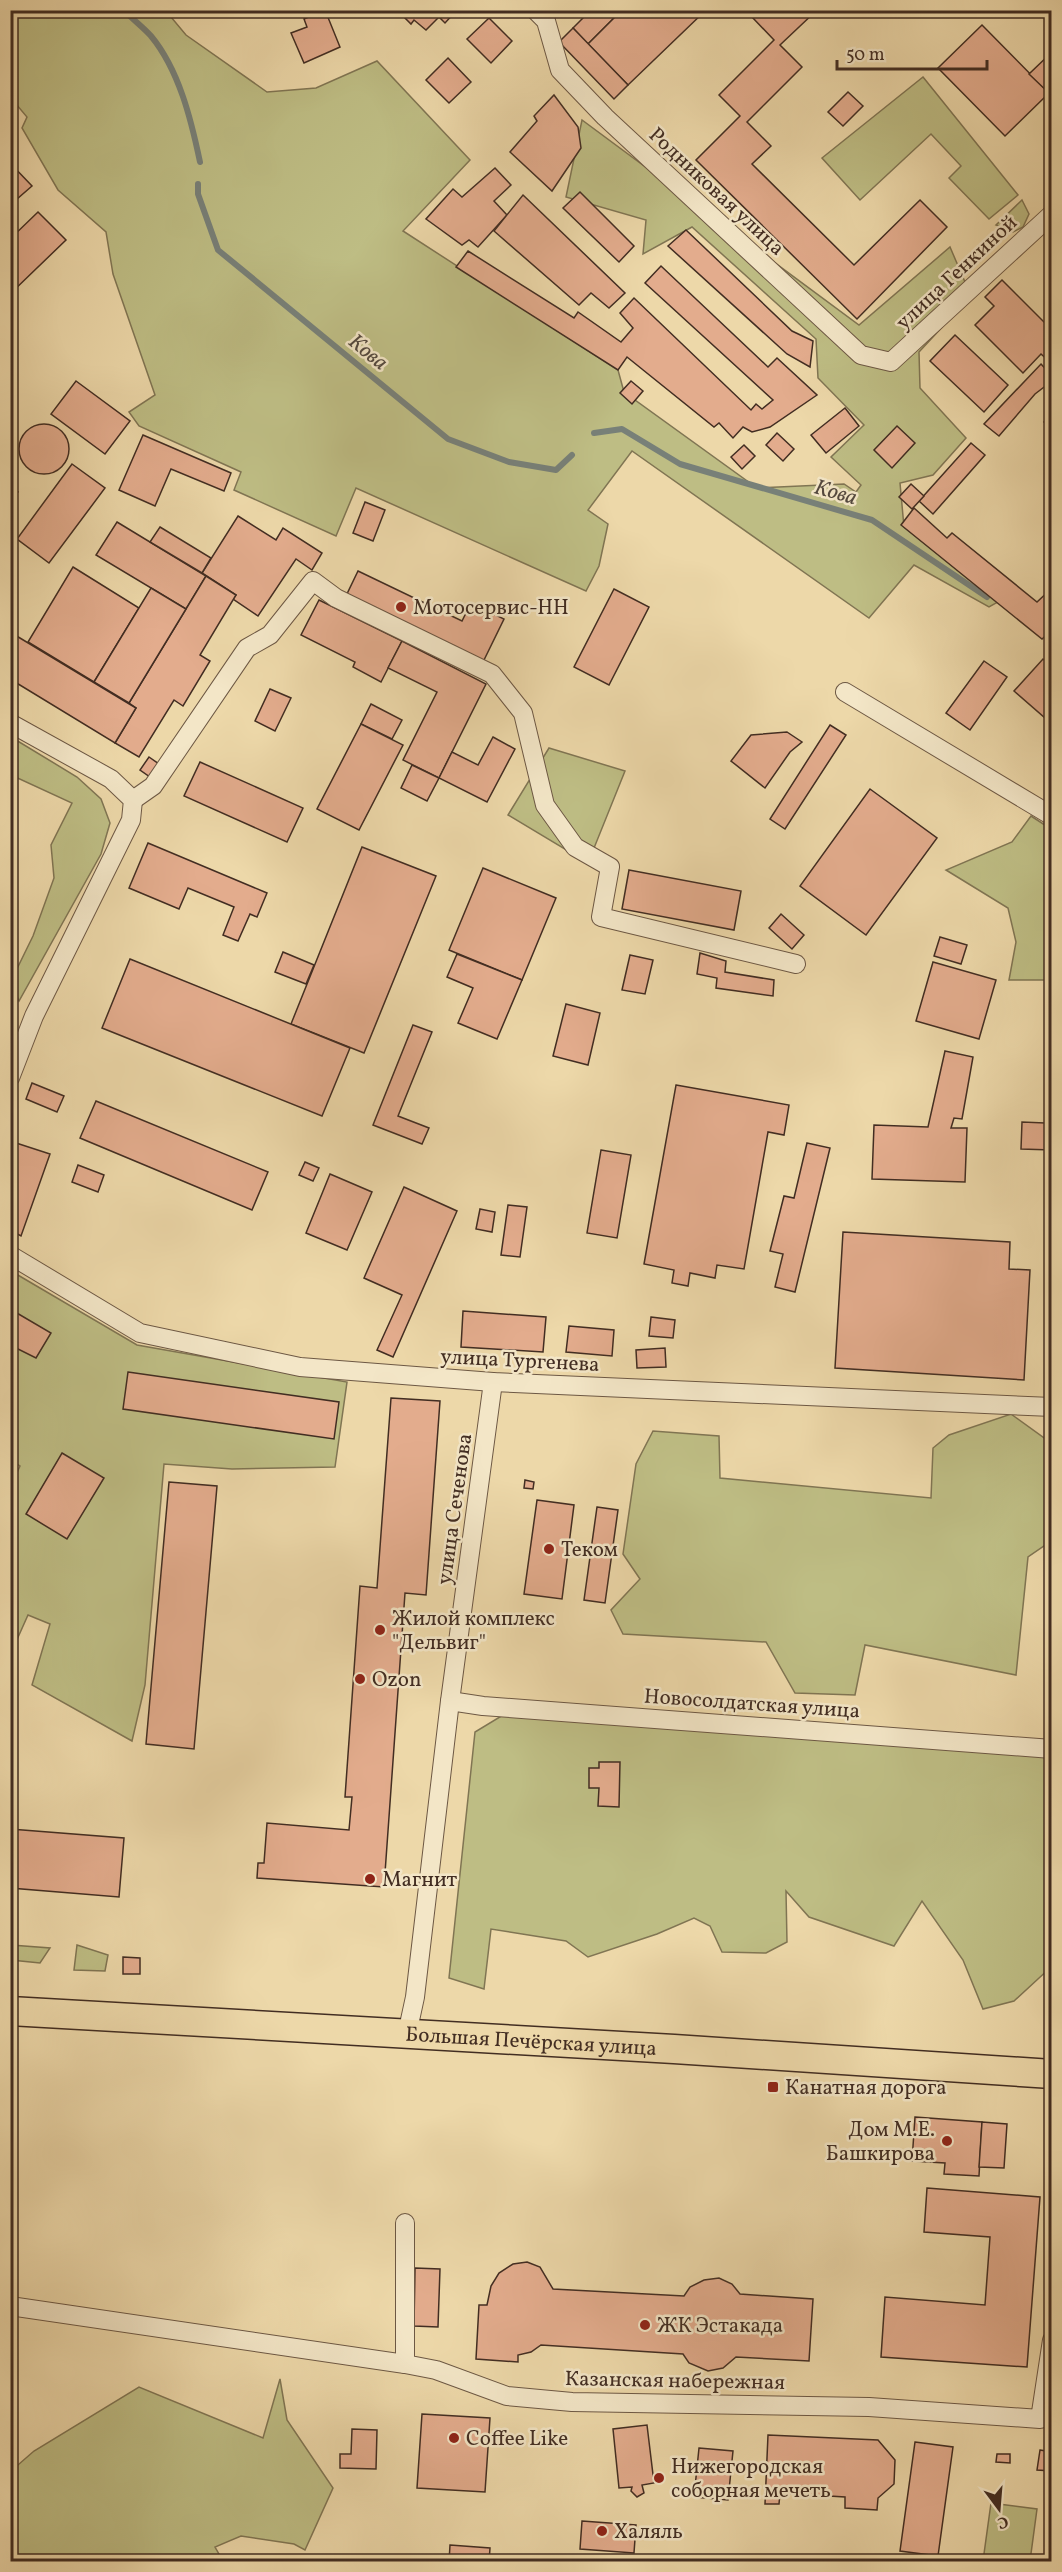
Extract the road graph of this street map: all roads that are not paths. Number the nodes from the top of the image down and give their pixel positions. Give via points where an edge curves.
1 (547, 14) edge
2 (1052, 214) edge
3 (891, 362) joint
4 (845, 692) dead end
5 (10, 723) edge
6 (133, 800) junction
7 (1052, 816) edge
8 (796, 964) dead end
9 (10, 1078) edge
10 (10, 1255) edge
11 (494, 1382) junction
12 (1052, 1407) edge
13 (450, 1701) junction
14 (1052, 1749) edge
15 (10, 2011) edge
16 (406, 2034) junction
17 (1052, 2074) edge
18 (405, 2223) dead end
19 (10, 2306) edge
20 (1052, 2340) edge
21 (405, 2364) junction
22 (1049, 2366) edge

1 - 3 street, Родниковая улица via 560,70 605,117 861,355
2 - 3 street, улица Генкиной
4 - 7 street
5 - 6 street via 111,779
6 - 8 street via 153,786 248,648 270,635 313,581 336,598 492,674 523,714 545,805 575,847 610,867 601,917
6 - 9 street via 131,820 34,1016
10 - 11 street, улица Тургенева via 140,1333 300,1367
11 - 12 street, улица Тургенева
11 - 13 street, улица Сеченова
13 - 14 street, Новосолдатская улица
13 - 16 street, улица Сеченова via 416,1997
15 - 16 main road, Большая Печёрская улица
16 - 17 main road, Большая Печёрская улица
18 - 21 street
19 - 21 street
20 - 22 street, Казанская набережная
21 - 22 street, Казанская набережная via 436,2370 507,2396 572,2402 869,2407 1040,2418

